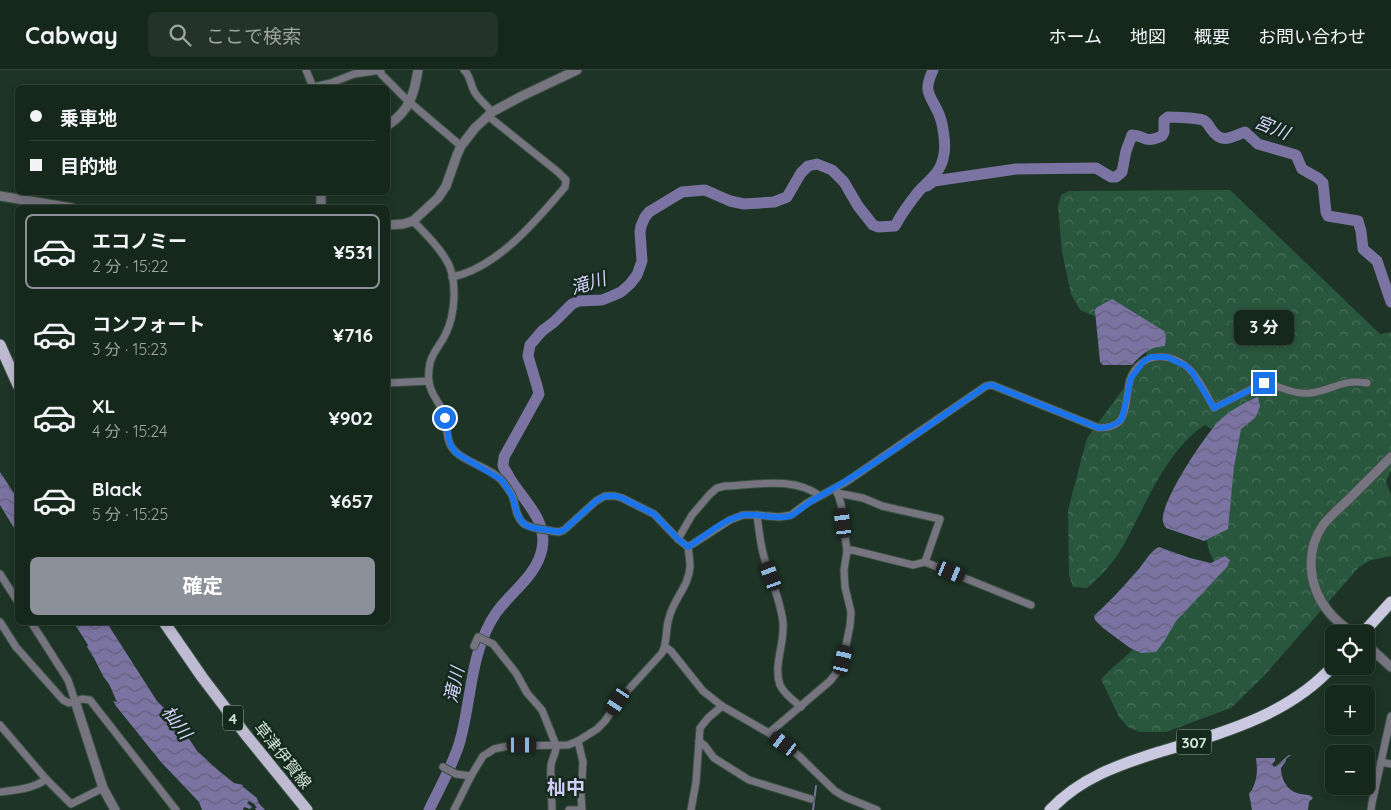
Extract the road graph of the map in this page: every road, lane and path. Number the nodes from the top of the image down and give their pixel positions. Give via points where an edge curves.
1 (306, 70) edge
2 (381, 70) edge
3 (418, 70) edge
4 (464, 70) edge
5 (578, 70) edge
6 (312, 85) edge
7 (322, 85) edge
8 (410, 103) junction
9 (490, 114) junction
10 (390, 124) edge
11 (461, 146) junction
12 (0, 196) edge
13 (54, 205) edge
14 (413, 221) junction
15 (390, 225) edge
16 (452, 277) junction
17 (0, 345) edge
18 (15, 379) edge
19 (429, 381) junction
20 (390, 383) edge
21 (1367, 383) dead end
22 (1391, 457) edge
23 (837, 490) junction
24 (820, 496) junction
25 (757, 515) junction
26 (678, 539) junction
27 (688, 547) junction
28 (847, 551) junction
29 (925, 562) junction
30 (0, 574) edge
31 (15, 597) edge
32 (1391, 602) edge
33 (1032, 605) dead end
34 (0, 622) edge
35 (33, 625) edge
36 (166, 625) edge
37 (1341, 625) edge
38 (1370, 625) edge
39 (474, 646) dead end
40 (665, 647) junction
41 (1375, 652) edge
42 (1391, 667) edge
43 (1325, 675) edge
44 (75, 700) junction
45 (722, 706) junction
46 (801, 707) junction
47 (1391, 716) edge
48 (0, 725) edge
49 (769, 733) junction
50 (578, 741) junction
51 (699, 741) junction
52 (556, 745) junction
53 (1381, 762) junction
54 (1391, 764) edge
55 (444, 768) dead end
56 (471, 776) junction
57 (46, 780) junction
58 (103, 788) junction
59 (0, 792) edge
60 (810, 799) dead end
61 (305, 809) edge
62 (115, 810) edge
63 (176, 810) edge
64 (454, 810) edge
65 (552, 810) edge
66 (569, 810) edge
67 (691, 810) edge
68 (877, 810) edge
69 (1050, 810) edge
70 (1371, 810) edge

1 - 6 street
2 - 7 street via 354,74
2 - 8 street via 381,74
3 - 8 street
4 - 9 street
5 - 9 street
8 - 10 street
8 - 11 street
9 - 11 street
9 - 16 street via 558,172 566,180 565,187 493,260
11 - 14 street via 446,186
12 - 13 street
14 - 15 street
14 - 16 street via 440,252
16 - 19 street via 451,319 430,364
17 - 18 main road
19 - 20 street
19 - 26 street via 456,453 502,480 512,496 518,516 529,527 559,532 596,501 605,496 616,496 654,514
21 - 23 street via 1350,381 1310,393 1264,383 1214,408 1186,366 1167,357 1151,357 1131,378 1122,419 1105,428 992,385 986,386
22 - 37 street via 1329,518 1312,551 1314,586 1328,612
23 - 24 street
23 - 28 street
23 - 29 street via 882,506 940,519
24 - 25 street via 791,516
24 - 26 street via 788,484 717,488 692,514
25 - 27 street via 743,515 730,520
25 - 46 street via 760,540 783,623 779,683
26 - 27 street
27 - 40 street via 690,568 686,584 668,618
28 - 29 street via 913,564
28 - 46 street via 845,587 851,612 843,660 830,680
29 - 33 street
30 - 31 street
32 - 38 highway
34 - 44 street via 16,647 63,700 69,703
35 - 44 street via 68,680
36 - 61 main road, 草津伊賀線 / 4 via 202,677
39 - 52 street via 478,637 491,642 542,710
40 - 45 street via 703,691
40 - 50 street via 597,729
41 - 42 street
43 - 69 highway, 307 via 1267,715 1232,730 1113,767 1080,785
44 - 58 street
44 - 63 street via 90,700
45 - 49 street
45 - 51 street via 700,728
46 - 49 street
47 - 53 street
48 - 57 street
49 - 68 street via 798,755 835,791
50 - 52 street
50 - 66 street via 583,762 582,810
51 - 60 street via 714,758 749,780
51 - 67 street
52 - 56 street via 494,749 483,756
52 - 65 street via 551,767
53 - 54 street
53 - 70 street
55 - 56 street
56 - 64 street
57 - 58 street via 71,804
57 - 59 street
58 - 62 street

